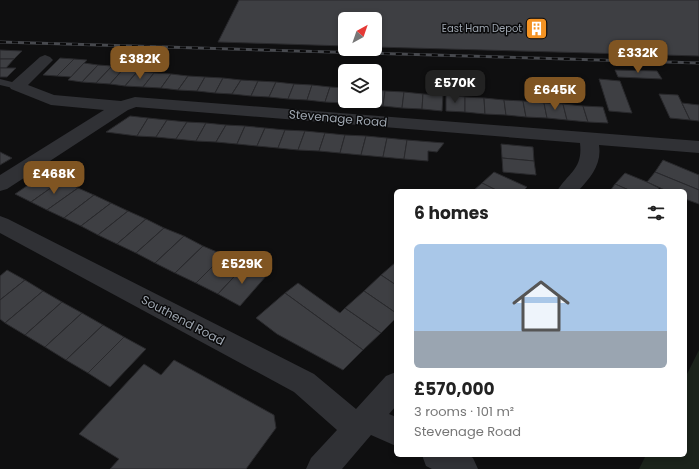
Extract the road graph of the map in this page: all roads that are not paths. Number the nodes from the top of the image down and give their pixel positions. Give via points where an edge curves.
1 (45, 60) dead end
2 (0, 82) edge
3 (17, 86) junction
4 (122, 106) junction
5 (589, 139) junction
6 (699, 147) edge
7 (0, 184) edge
8 (569, 189) edge
9 (0, 224) edge
10 (394, 387) edge
11 (362, 424) junction
12 (394, 432) edge
13 (441, 457) edge
14 (322, 469) edge
15 (462, 469) edge

1 - 3 street
2 - 3 lane
3 - 4 street via 51,100
4 - 5 street, Stevenage Road via 144,102
4 - 7 street, Stevenage Road
5 - 6 street, Stevenage Road
5 - 8 street via 589,165
9 - 11 street, Southend Road via 304,383
10 - 11 street
11 - 12 street, Southend Road
11 - 14 street
13 - 15 street

